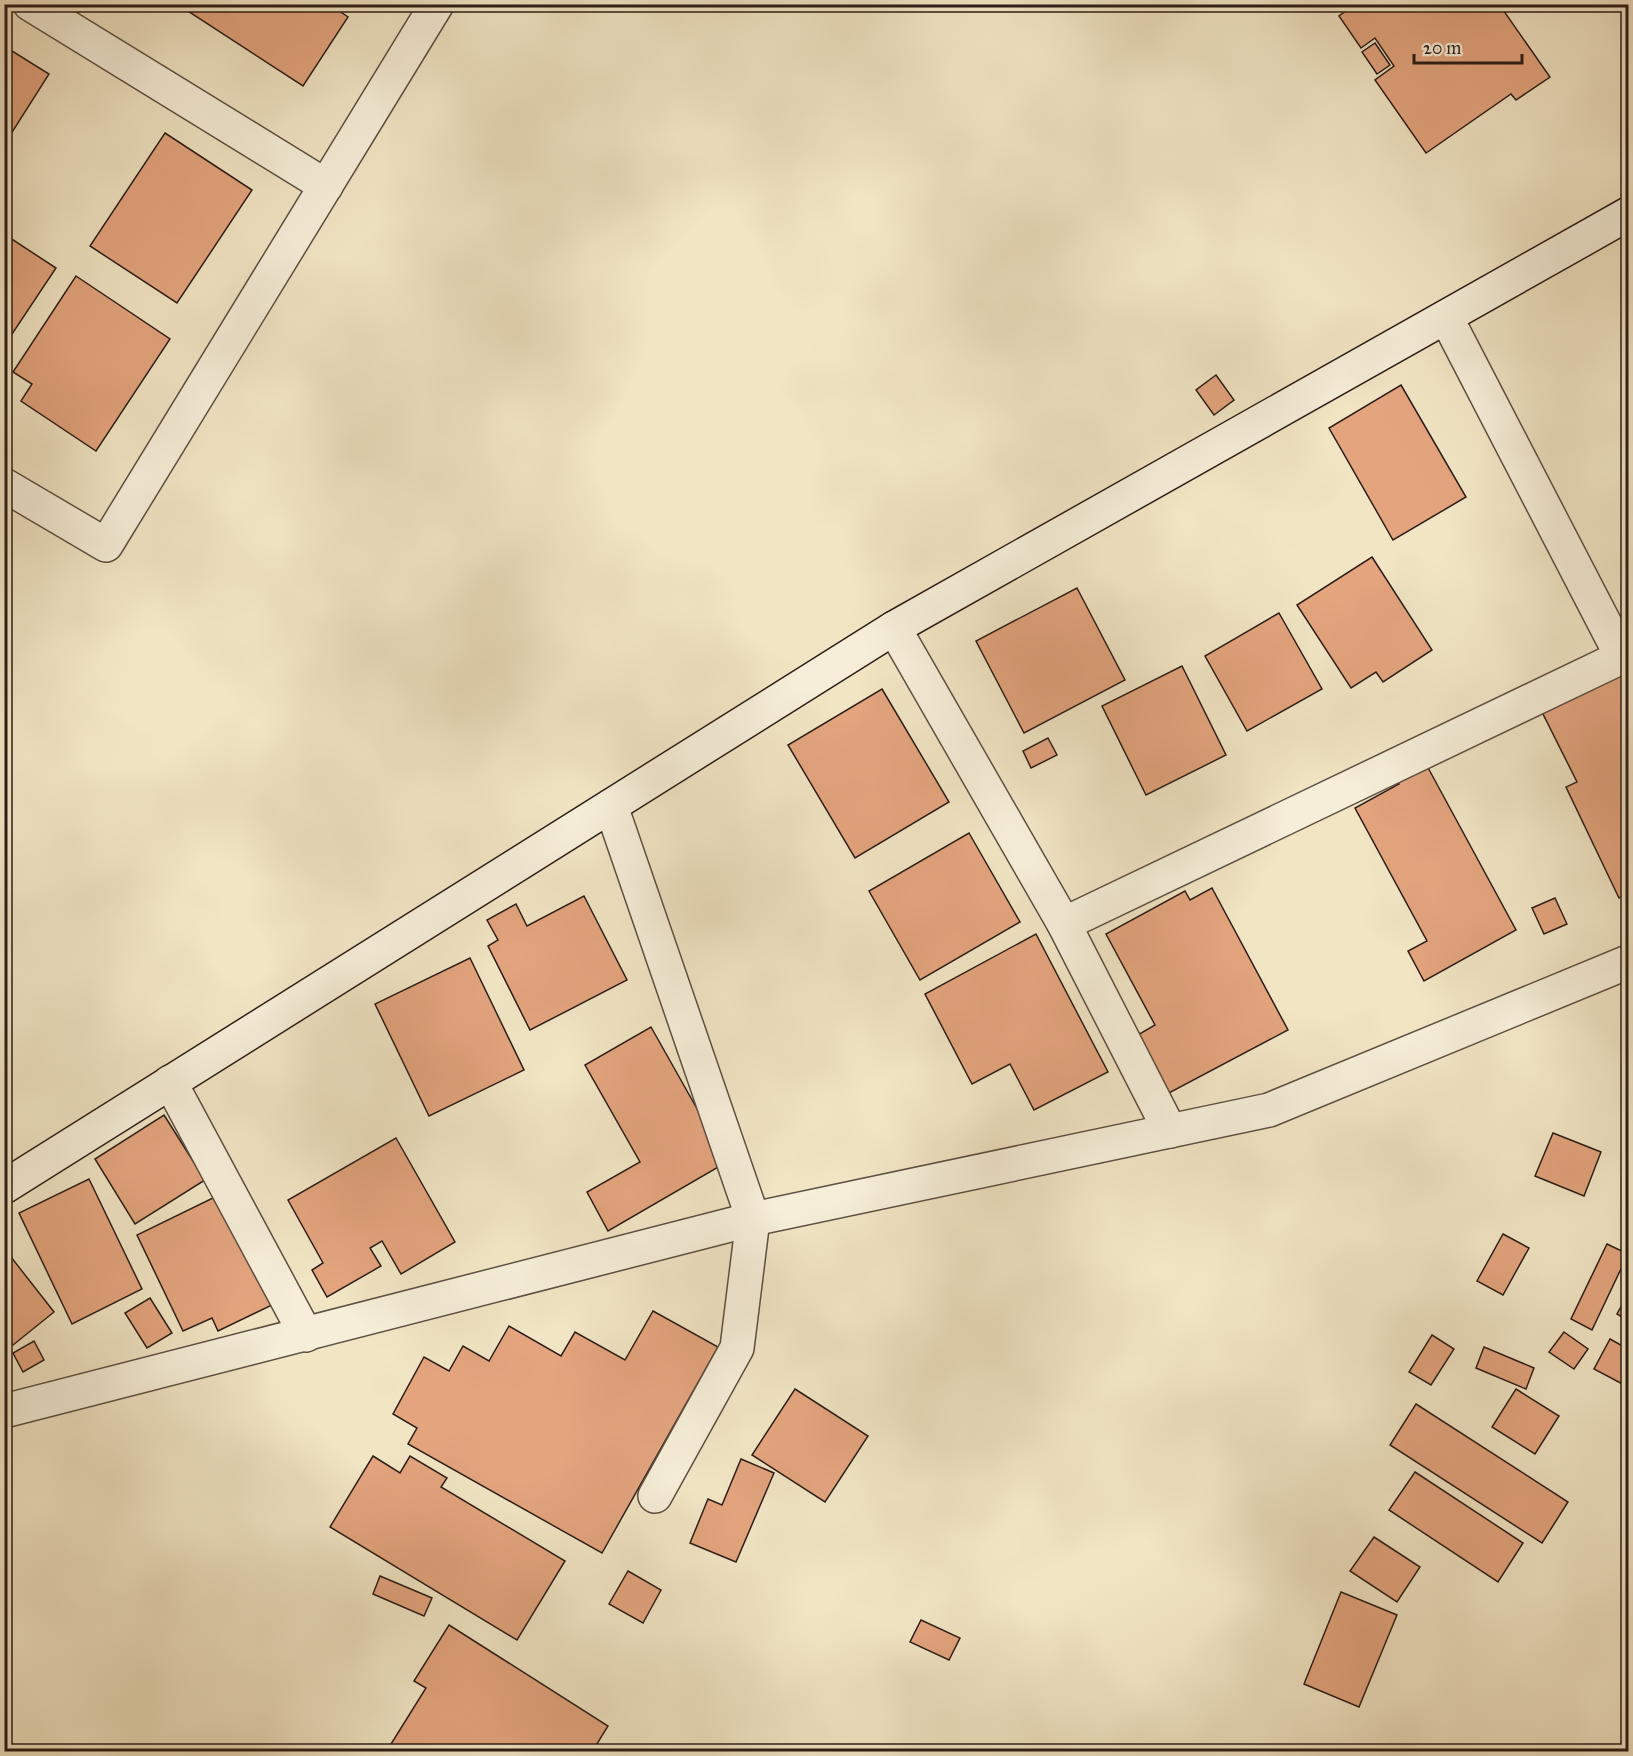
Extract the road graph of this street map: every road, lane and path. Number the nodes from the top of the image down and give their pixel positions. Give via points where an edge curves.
1 (30, 4) edge
2 (437, 4) edge
3 (326, 186) junction
4 (1629, 214) edge
5 (1446, 317) junction
6 (4, 485) edge
7 (894, 628) junction
8 (1625, 656) edge
9 (611, 806) junction
10 (1064, 924) junction
11 (1629, 962) edge
12 (170, 1082) junction
13 (1170, 1131) junction
14 (4, 1187) edge
15 (753, 1219) junction
16 (306, 1335) junction
17 (4, 1411) edge
18 (654, 1496) dead end

1 - 3 street
2 - 3 street
3 - 6 street via 106,545
4 - 5 street
5 - 7 street
5 - 8 street
7 - 9 street
7 - 10 street
8 - 10 street
9 - 12 street
9 - 15 street
10 - 13 street
11 - 13 street via 1269,1110
12 - 14 street
12 - 16 street
13 - 15 street
15 - 16 street
15 - 18 street via 737,1348
16 - 17 street

